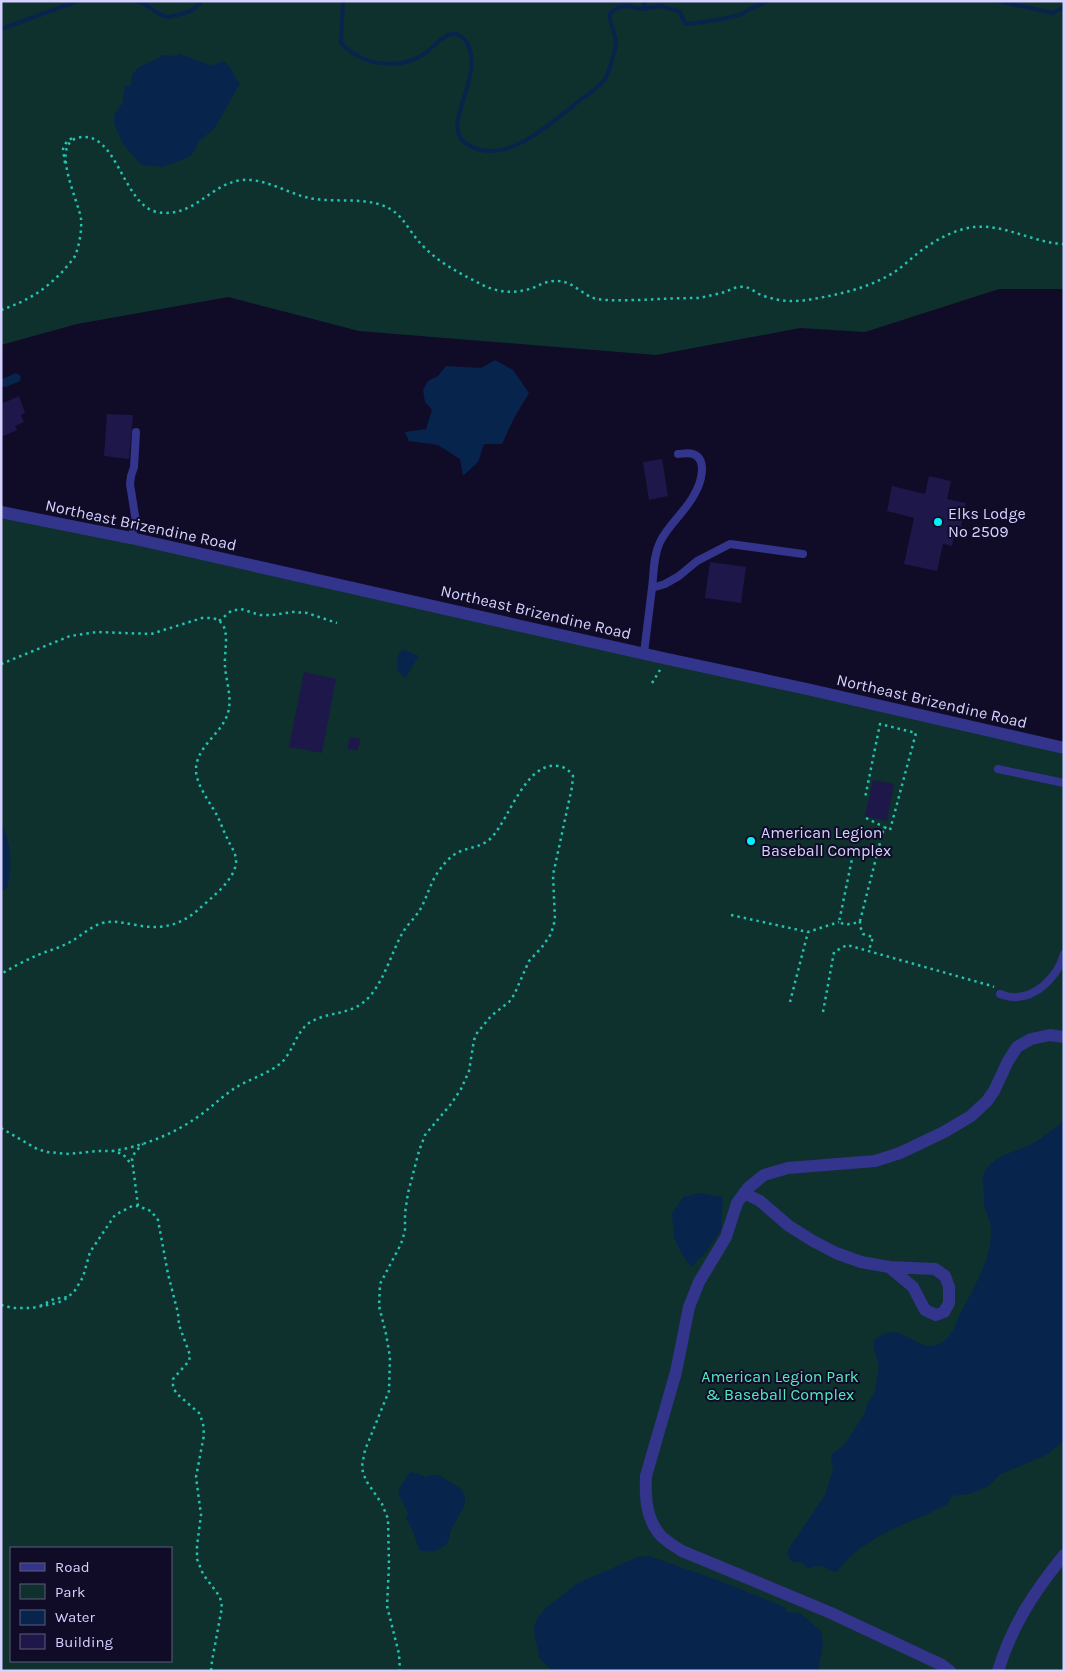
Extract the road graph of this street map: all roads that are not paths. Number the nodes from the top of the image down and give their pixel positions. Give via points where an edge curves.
1 (136, 432) dead end
2 (678, 454) dead end
3 (1, 512) edge
4 (131, 538) junction
5 (803, 554) dead end
6 (652, 588) junction
7 (644, 653) junction
8 (1064, 748) edge
9 (998, 769) dead end
10 (1064, 784) edge
11 (1064, 954) edge
12 (1000, 994) road end
13 (1064, 1038) edge
14 (744, 1193) junction
15 (888, 1267) junction
16 (1064, 1555) edge
17 (950, 1671) edge
18 (998, 1671) edge

1 - 4 lane via 130,484 136,522
2 - 6 lane via 698,456 702,472 693,496 659,544
3 - 4 street, Northeast Brizendine Road
4 - 7 street, Northeast Brizendine Road
5 - 6 lane via 730,544 697,560 665,584
6 - 7 lane
7 - 8 street, Northeast Brizendine Road
9 - 10 lane
11 - 12 lane via 1062,963 1043,986 1028,995 1012,997
13 - 14 street via 1050,1035 1031,1039 1018,1047 988,1101 944,1132 875,1161 775,1171 764,1175
14 - 15 street via 760,1201 789,1226 836,1253
14 - 17 street via 737,1203 726,1237 699,1282 690,1307 676,1372 646,1476 649,1518 662,1536 682,1551 832,1613
15 - 15 street via 936,1269 945,1276 949,1303 944,1312 936,1315 925,1310 913,1287
16 - 18 street via 1032,1596 1013,1630

